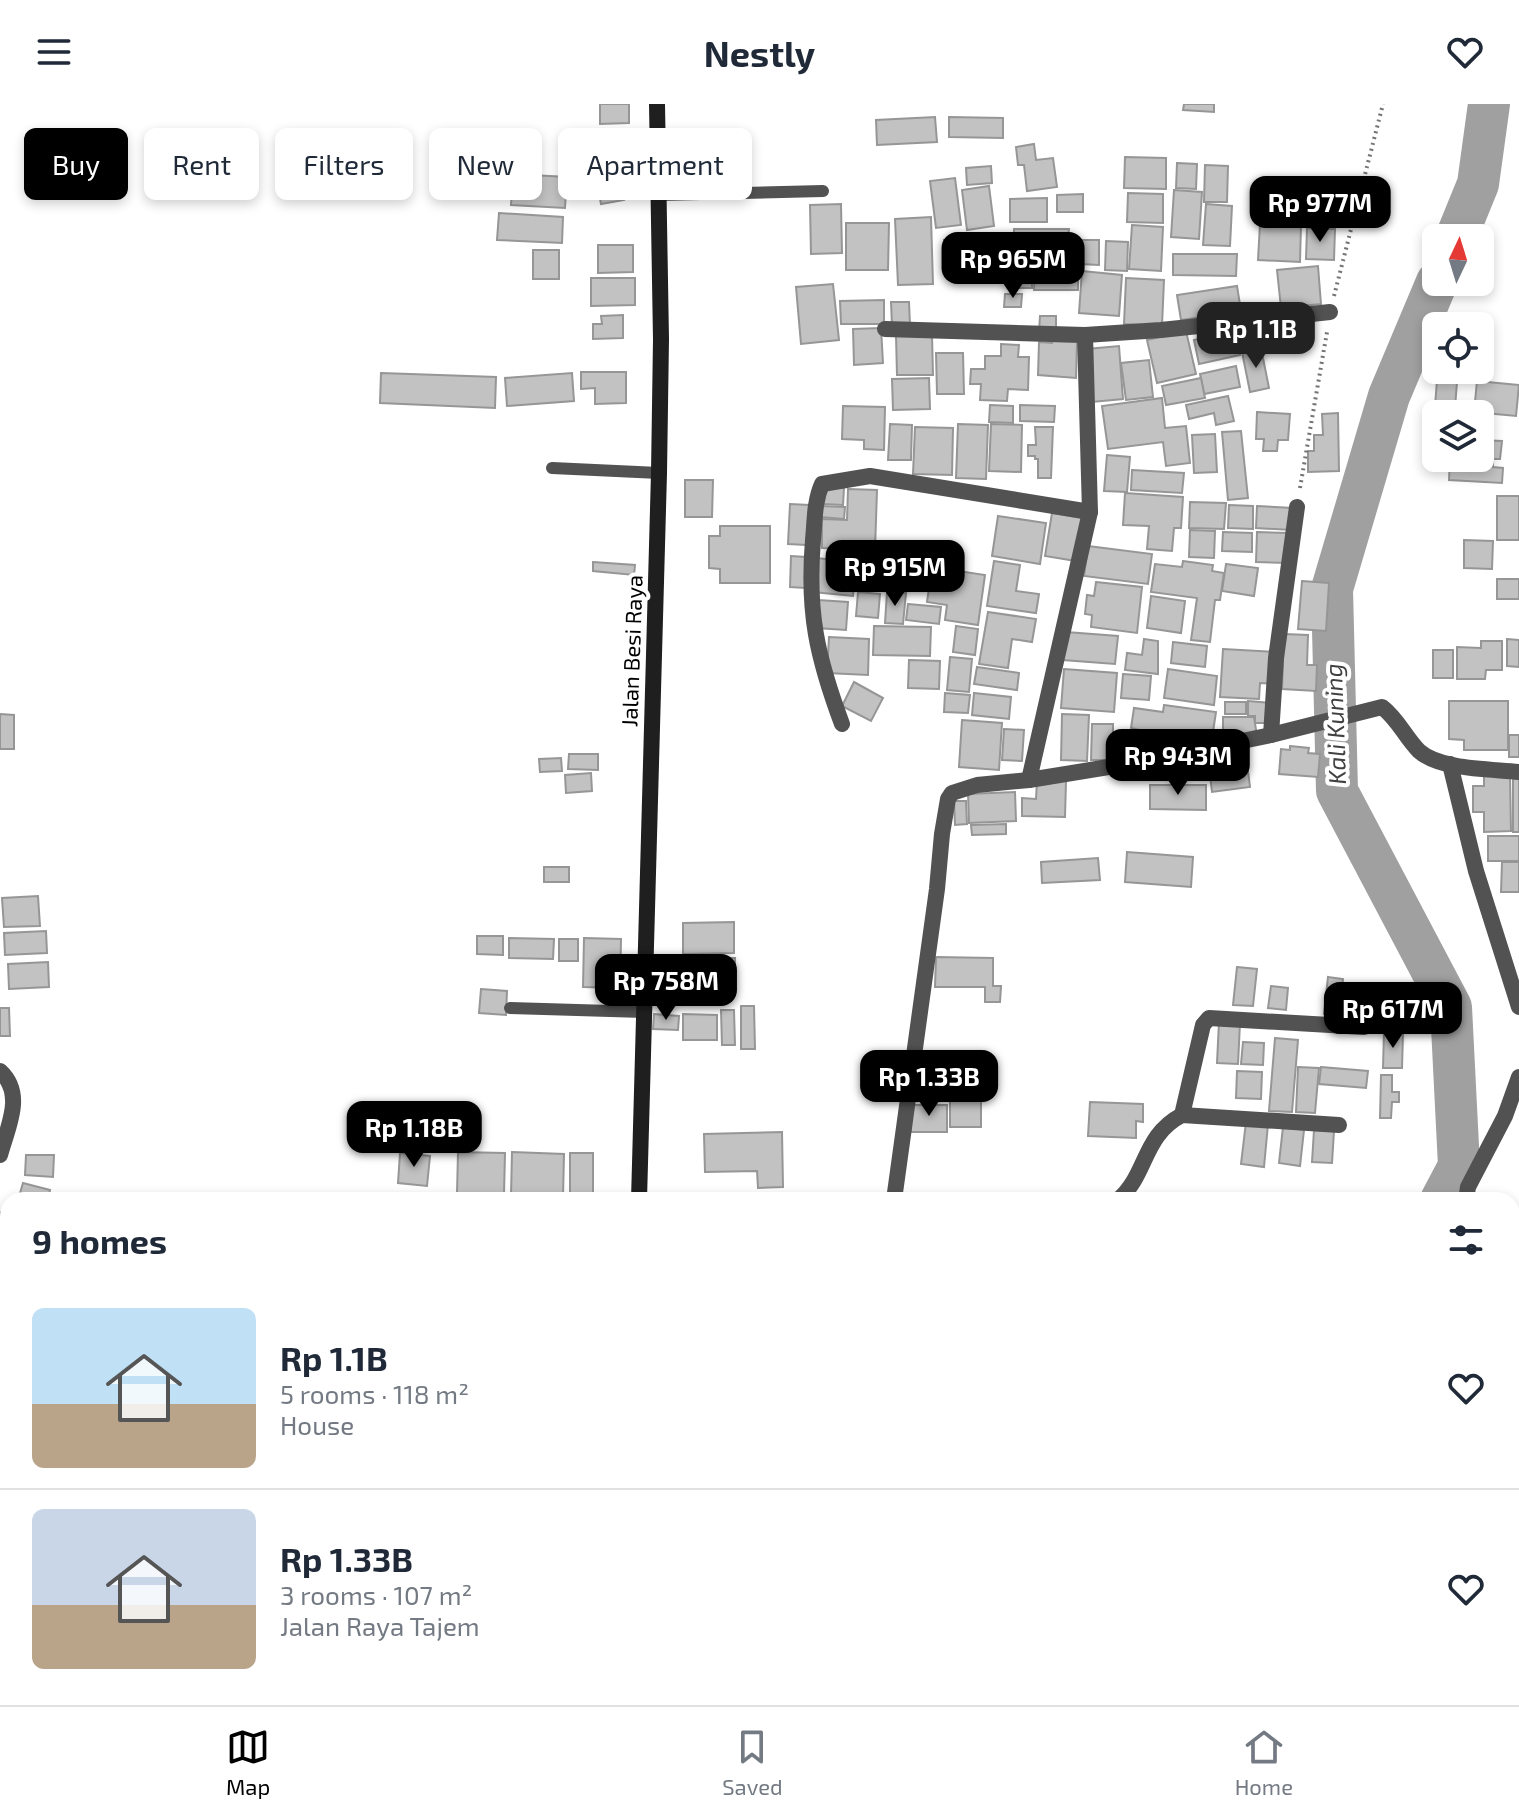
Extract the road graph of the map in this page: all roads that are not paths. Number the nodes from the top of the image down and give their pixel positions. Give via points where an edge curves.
1 (657, 104) edge
2 (658, 128) edge
3 (823, 191) dead end
4 (752, 193) edge
5 (659, 200) edge
6 (1330, 312) road end
7 (885, 329) dead end
8 (1085, 335) junction
9 (552, 468) dead end
10 (659, 473) junction
11 (1297, 507) road end
12 (1090, 512) junction
13 (842, 724) dead end
14 (1271, 735) junction
15 (1450, 764) junction
16 (1519, 772) edge
17 (1029, 780) junction
18 (1519, 1007) edge
19 (510, 1008) dead end
20 (644, 1012) junction
21 (1364, 1027) dead end
22 (0, 1071) edge
23 (1519, 1077) edge
24 (1182, 1115) junction
25 (1339, 1125) dead end
26 (0, 1155) edge
27 (639, 1192) edge
28 (895, 1192) edge
29 (1127, 1192) edge
30 (1467, 1192) edge

1 - 2 main road, Jalan Besi Raya
3 - 4 lane
5 - 10 main road, Jalan Besi Raya
6 - 8 street
7 - 8 street
8 - 12 street
9 - 10 lane
10 - 20 main road, Jalan Besi Raya
11 - 14 street
12 - 13 street via 870,476 822,484 811,560 813,624
12 - 17 street
14 - 15 street via 1382,707 1420,752
14 - 17 street
15 - 16 street
15 - 18 street via 1476,871
17 - 28 street via 960,789 948,799
19 - 20 lane
20 - 27 main road, Jalan Besi Raya
21 - 24 street via 1209,1018
22 - 26 street via 14,1091
23 - 30 street
24 - 25 street
24 - 29 street via 1158,1133

